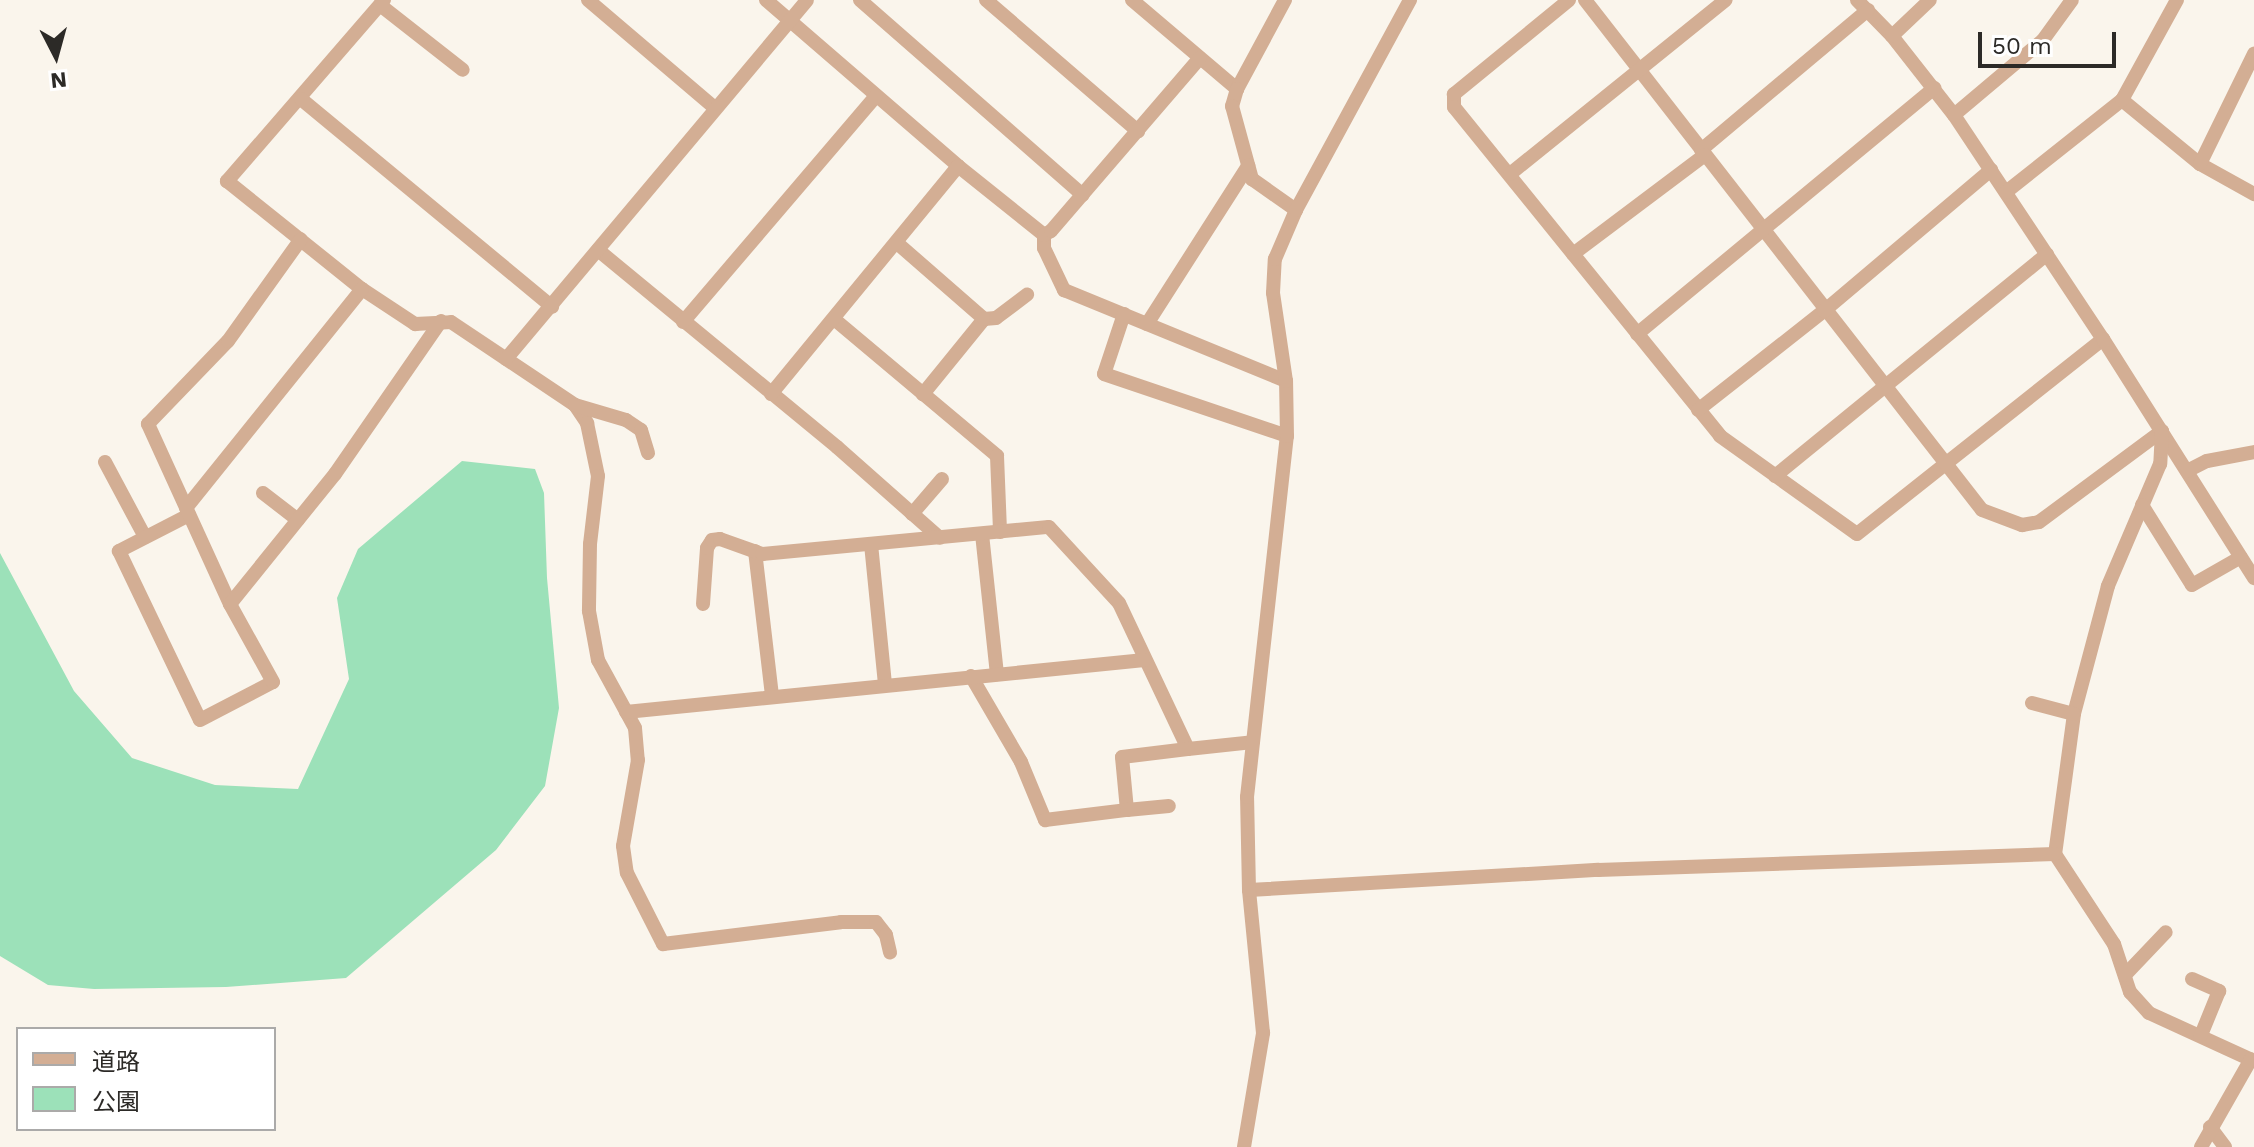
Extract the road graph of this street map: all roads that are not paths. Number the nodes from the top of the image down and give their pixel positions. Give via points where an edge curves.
1 (766, 0) edge
2 (807, 0) edge
3 (860, 0) edge
4 (986, 0) edge
5 (1132, 0) edge
6 (1285, 0) edge
7 (1410, 0) edge
8 (1569, 0) edge
9 (1585, 0) edge
10 (1726, 0) edge
11 (1930, 0) edge
12 (2072, 0) edge
13 (2177, 0) edge
14 (592, 1) edge
15 (382, 2) edge
16 (1862, 5) edge
17 (789, 21) junction
18 (1892, 36) junction
19 (2254, 54) edge
20 (1200, 58) junction
21 (463, 70) dead end
22 (1640, 72) junction
23 (1934, 88) junction
24 (1237, 89) junction
25 (876, 96) junction
26 (301, 99) junction
27 (2122, 100) junction
28 (715, 108) junction
29 (1954, 115) junction
30 (1138, 131) junction
31 (1703, 153) junction
32 (2200, 164) junction
33 (958, 166) junction
34 (1248, 166) junction
35 (1991, 170) junction
36 (1510, 174) junction
37 (2006, 192) junction
38 (2254, 194) edge
39 (1083, 195) junction
40 (1296, 210) junction
41 (1763, 231) junction
42 (1044, 235) junction
43 (301, 239) junction
44 (897, 243) junction
45 (598, 250) junction
46 (1573, 254) junction
47 (2047, 254) junction
48 (362, 289) junction
49 (1027, 295) dead end
50 (552, 307) junction
51 (1824, 311) junction
52 (1124, 314) junction
53 (834, 319) junction
54 (984, 319) junction
55 (441, 321) junction
56 (683, 322) junction
57 (1147, 324) junction
58 (1637, 334) junction
59 (2103, 339) junction
60 (506, 359) junction
61 (1286, 381) junction
62 (1883, 387) junction
63 (771, 394) junction
64 (923, 394) junction
65 (575, 405) junction
66 (1698, 410) junction
67 (2162, 431) junction
68 (1287, 436) junction
69 (2254, 452) edge
70 (648, 453) dead end
71 (105, 462) dead end
72 (1945, 467) junction
73 (2187, 471) junction
74 (1775, 476) junction
75 (942, 479) dead end
76 (263, 493) dead end
77 (2142, 505) junction
78 (188, 511) junction
79 (912, 514) junction
80 (298, 520) junction
81 (1000, 532) junction
82 (982, 534) junction
83 (145, 537) junction
84 (940, 538) junction
85 (871, 544) junction
86 (755, 551) junction
87 (2241, 557) junction
88 (2254, 578) edge
89 (230, 604) junction
90 (703, 604) dead end
91 (1144, 660) junction
92 (997, 674) junction
93 (971, 676) junction
94 (885, 685) junction
95 (772, 696) junction
96 (2032, 703) dead end
97 (626, 712) junction
98 (2074, 714) junction
99 (1253, 742) junction
100 (1188, 749) junction
101 (1169, 806) dead end
102 (1127, 810) junction
103 (2055, 854) junction
104 (1249, 890) junction
105 (2166, 932) dead end
106 (890, 953) dead end
107 (2125, 975) junction
108 (2192, 979) dead end
109 (2201, 1035) junction
110 (2252, 1060) edge
111 (2210, 1127) junction
112 (1244, 1147) edge
113 (2201, 1147) edge
114 (2225, 1147) edge

1 - 17 street
2 - 17 street
3 - 39 street
4 - 30 street
5 - 20 street
6 - 24 street
7 - 40 street
8 - 36 street via 1454,94 1454,107
9 - 22 street
10 - 22 street
11 - 18 street
12 - 29 street via 2043,40
13 - 27 street
14 - 28 street
15 - 21 street
15 - 26 street
16 - 18 street
16 - 31 street
17 - 25 street
17 - 28 street
18 - 23 street
19 - 32 street
20 - 24 street
20 - 30 street
22 - 31 street
22 - 36 street
23 - 29 street
23 - 41 street
24 - 34 street via 1232,106
25 - 33 street
25 - 56 street
26 - 43 street via 227,181
26 - 50 street
27 - 32 street
27 - 37 street
28 - 45 street
29 - 35 street
30 - 39 street
31 - 41 street
31 - 46 street
32 - 38 street
33 - 42 street
33 - 44 street
34 - 40 street via 1252,179
34 - 57 street
35 - 37 street
35 - 51 street
36 - 46 street
37 - 47 street
39 - 42 street
40 - 61 street via 1275,259 1273,293
41 - 51 street
41 - 58 street
42 - 52 street via 1044,248 1064,290
43 - 48 street
43 - 78 street via 228,341 148,424
44 - 53 street
44 - 54 street
45 - 50 street
45 - 56 street
46 - 58 street
47 - 59 street
47 - 62 street
48 - 55 street via 415,324
48 - 78 street
49 - 54 street via 996,318
50 - 60 street
51 - 62 street
51 - 66 street
52 - 57 street
52 - 68 street via 1104,374
53 - 63 street
53 - 64 street
54 - 64 street
55 - 60 street via 451,322
55 - 80 street
56 - 63 street
57 - 61 street
58 - 66 street
59 - 67 street
59 - 72 street
60 - 65 street
61 - 68 street
62 - 72 street
62 - 74 street
63 - 79 street
64 - 81 street via 997,456
65 - 70 street via 626,420 641,430
65 - 97 street via 587,423 598,476 589,611 598,660
66 - 74 street via 1720,436
67 - 72 street via 2039,522 2022,525 1982,510
67 - 73 street
67 - 77 street via 2160,464
68 - 99 street
69 - 73 street via 2207,461
71 - 83 street
72 - 74 street via 1857,534
73 - 87 street
75 - 79 street
76 - 80 street
77 - 87 street via 2192,585
77 - 98 street via 2108,586
78 - 83 street
78 - 89 street
79 - 84 street
80 - 89 street
81 - 82 street
81 - 91 street via 1049,527 1119,603
82 - 84 street
82 - 92 street
83 - 89 street via 119,551 200,720 273,682
84 - 85 street
85 - 86 street
85 - 94 street
86 - 90 street via 712,540
86 - 95 street
87 - 88 street
91 - 92 street
91 - 100 street
92 - 93 street
93 - 94 street
93 - 102 street via 1021,762 1045,820
94 - 95 street
95 - 97 street
96 - 98 street
97 - 106 street via 635,728 638,760 623,846 627,873 663,944 876,922
98 - 103 street
99 - 100 street
99 - 104 street via 1247,797
100 - 102 street via 1122,757
101 - 102 street
103 - 104 street via 1598,870
103 - 107 street via 2114,944
104 - 112 street via 1263,1033
105 - 107 street
107 - 109 street via 2130,992 2149,1013
108 - 109 street via 2219,991
109 - 110 street
110 - 111 street
111 - 113 street
111 - 114 street

